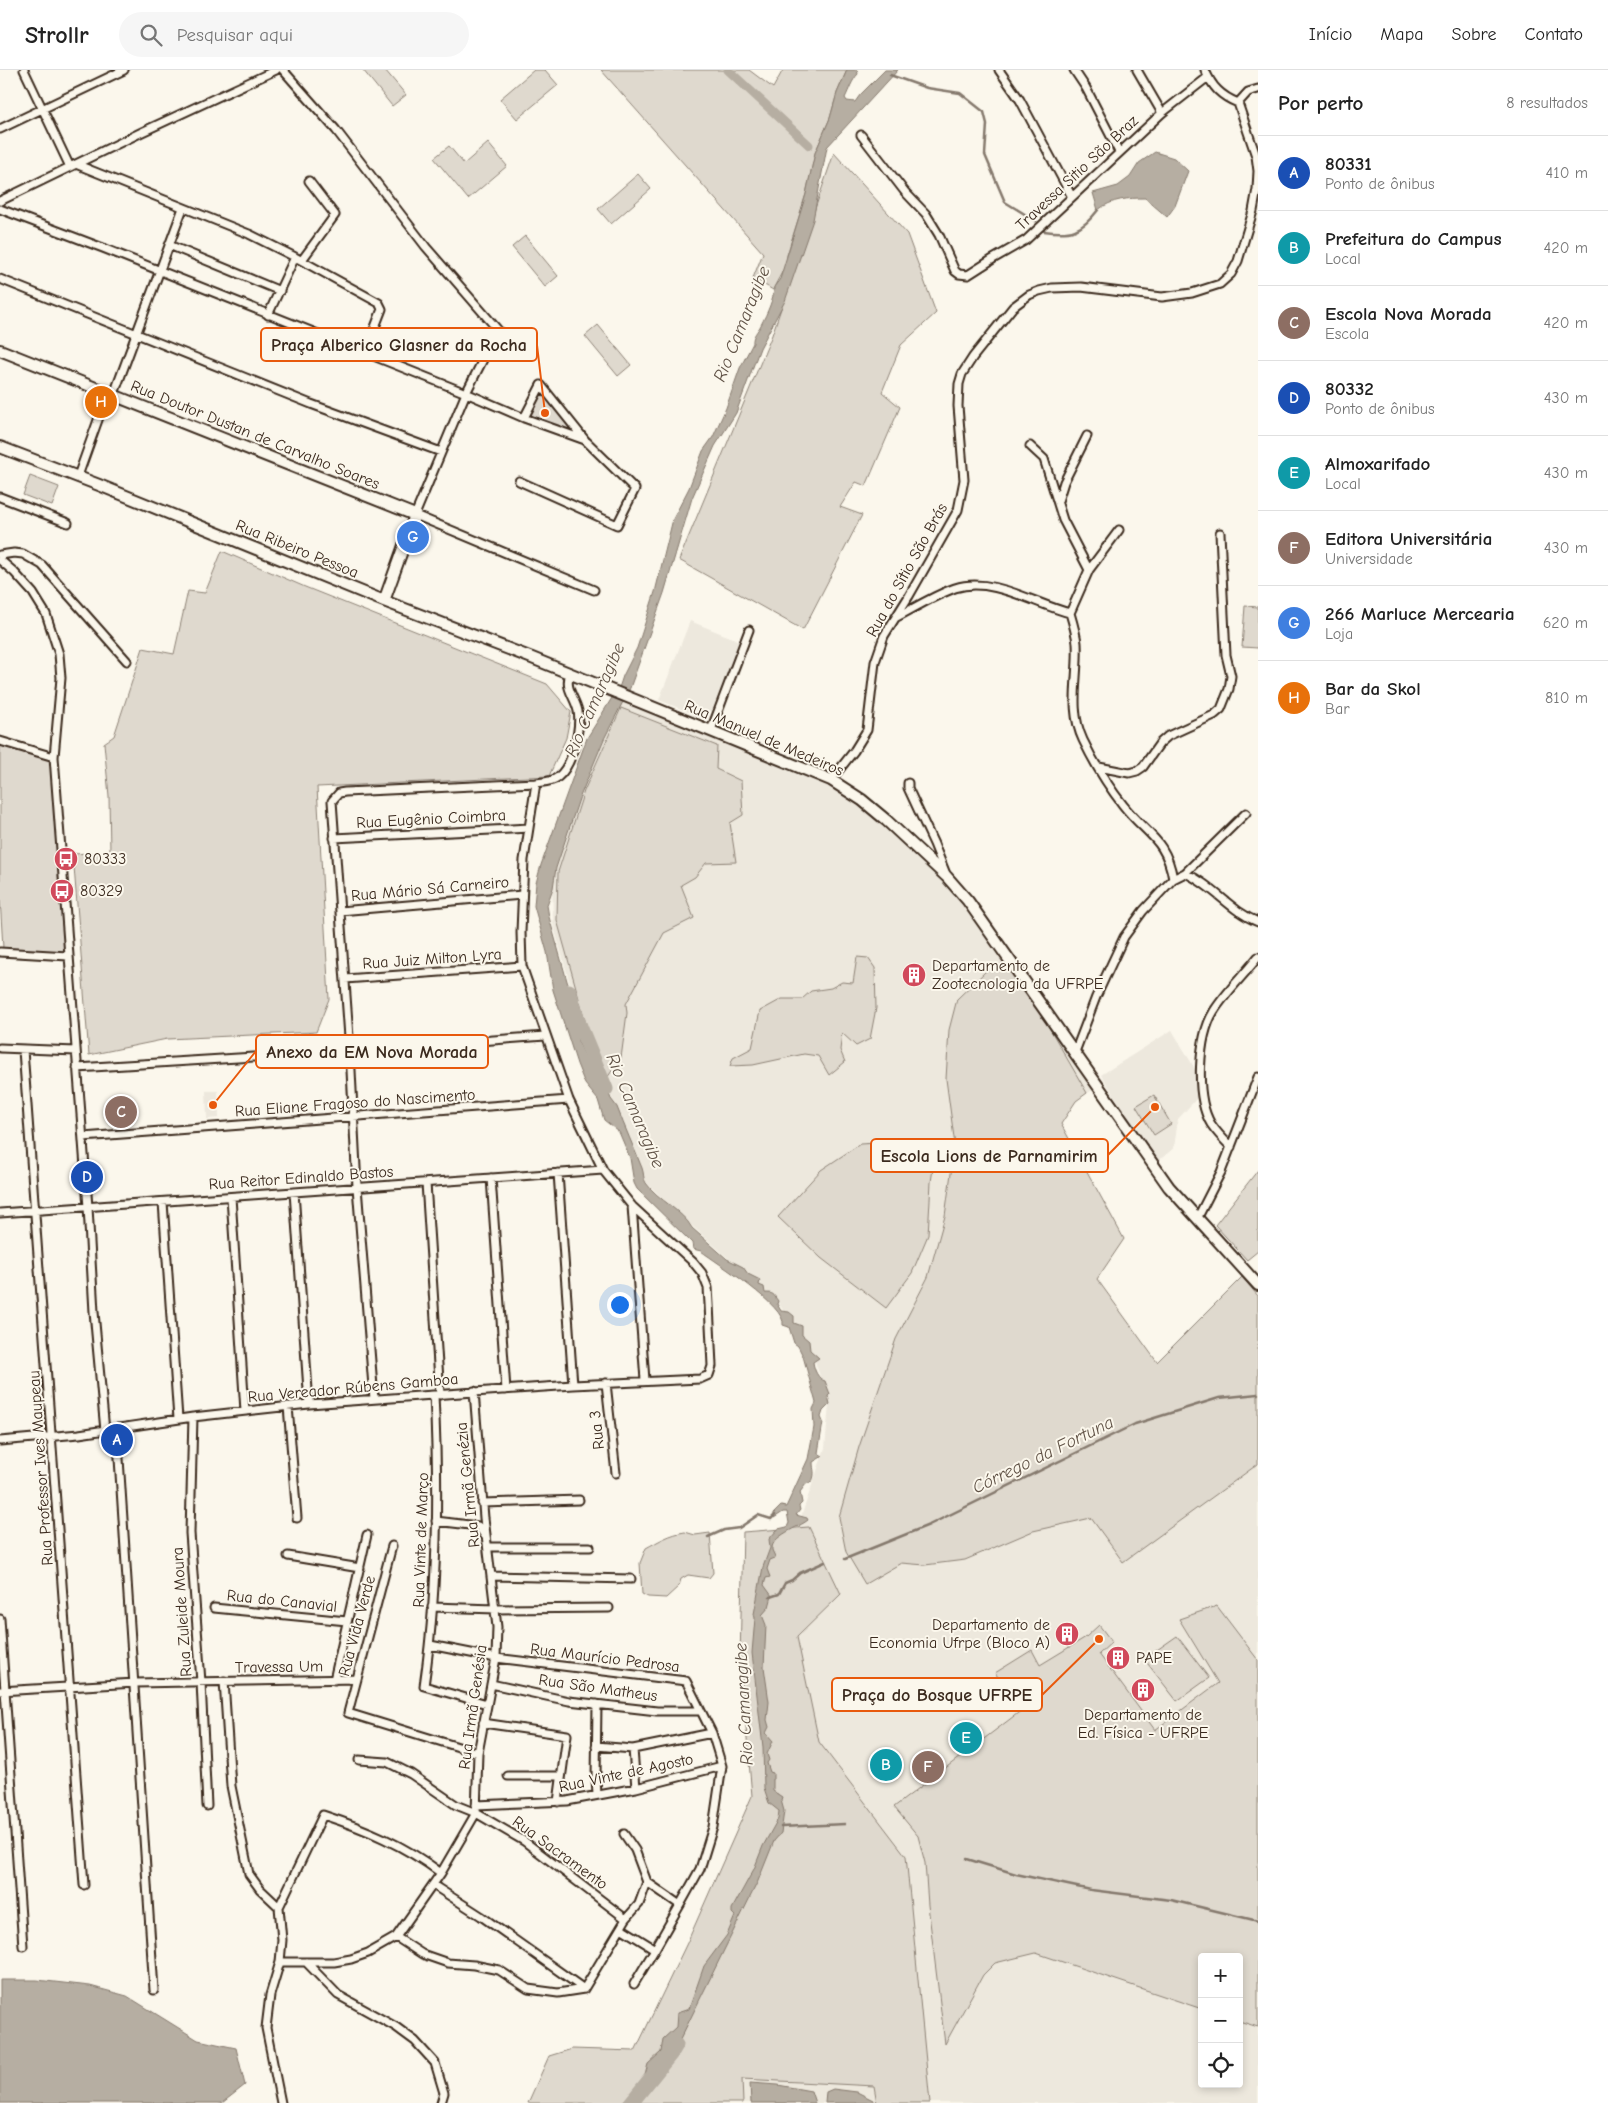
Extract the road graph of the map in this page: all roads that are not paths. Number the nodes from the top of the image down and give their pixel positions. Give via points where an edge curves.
1 (24, 70) edge
2 (124, 70) edge
3 (276, 70) edge
4 (283, 70) edge
5 (999, 70) edge
6 (1074, 70) edge
7 (1137, 70) edge
8 (1206, 73) edge
9 (1258, 89) edge
10 (1238, 103) junction
11 (42, 110) junction
12 (1162, 113) junction
13 (0, 129) edge
14 (861, 135) dead end
15 (1119, 152) junction
16 (74, 166) junction
17 (309, 181) dead end
18 (1072, 197) junction
19 (0, 201) edge
20 (183, 208) junction
21 (0, 210) edge
22 (169, 245) junction
23 (295, 256) junction
24 (302, 260) junction
25 (160, 271) junction
26 (0, 280) edge
27 (280, 291) junction
28 (268, 316) junction
29 (137, 335) junction
30 (0, 350) edge
31 (365, 353) junction
32 (111, 393) junction
33 (466, 393) junction
34 (524, 418) junction
35 (1087, 436) dead end
36 (585, 440) junction
37 (1030, 446) dead end
38 (0, 447) edge
39 (441, 452) junction
40 (78, 476) junction
41 (519, 480) dead end
42 (0, 498) edge
43 (1058, 501) junction
44 (415, 515) junction
45 (68, 523) dead end
46 (1119, 530) dead end
47 (1220, 533) dead end
48 (0, 555) edge
49 (0, 560) edge
50 (1089, 570) junction
51 (594, 590) dead end
52 (384, 601) junction
53 (1070, 613) junction
54 (897, 618) junction
55 (749, 630) dead end
56 (127, 661) dead end
57 (570, 674) junction
58 (582, 679) joint
59 (711, 730) junction
60 (0, 741) edge
61 (54, 756) junction
62 (1099, 767) junction
63 (831, 780) junction
64 (536, 783) junction
65 (908, 783) dead end
66 (1246, 813) dead end
67 (529, 828) junction
68 (334, 838) junction
69 (1184, 873) junction
70 (947, 877) junction
71 (1173, 879) junction
72 (522, 896) junction
73 (340, 911) junction
74 (1258, 922) edge
75 (0, 952) edge
76 (68, 956) junction
77 (1258, 957) edge
78 (522, 966) junction
79 (345, 979) junction
80 (545, 1036) junction
81 (0, 1048) edge
82 (24, 1050) junction
83 (76, 1051) junction
84 (350, 1051) junction
85 (1075, 1052) junction
86 (77, 1068) junction
87 (1258, 1077) edge
88 (569, 1100) junction
89 (353, 1117) junction
90 (83, 1137) junction
91 (1231, 1147) junction
92 (603, 1170) junction
93 (558, 1174) junction
94 (491, 1178) junction
95 (426, 1183) junction
96 (357, 1186) junction
97 (294, 1192) junction
98 (232, 1197) junction
99 (163, 1202) junction
100 (632, 1206) junction
101 (88, 1207) junction
102 (35, 1210) junction
103 (0, 1213) edge
104 (1197, 1220) junction
105 (1258, 1285) edge
106 (645, 1380) junction
107 (606, 1383) junction
108 (573, 1385) junction
109 (506, 1390) junction
110 (474, 1391) junction
111 (437, 1395) junction
112 (374, 1399) junction
113 (309, 1404) junction
114 (288, 1406) junction
115 (245, 1411) junction
116 (193, 1417) junction
117 (178, 1419) junction
118 (117, 1428) junction
119 (105, 1430) junction
120 (52, 1437) junction
121 (0, 1441) edge
122 (616, 1474) dead end
123 (579, 1500) dead end
124 (482, 1503) junction
125 (297, 1518) dead end
126 (436, 1521) junction
127 (367, 1535) dead end
128 (392, 1546) dead end
129 (488, 1547) junction
130 (590, 1547) dead end
131 (288, 1556) dead end
132 (360, 1568) junction
133 (491, 1576) junction
134 (631, 1579) dead end
135 (432, 1607) junction
136 (214, 1608) dead end
137 (608, 1608) dead end
138 (496, 1609) junction
139 (0, 1619) edge
140 (348, 1621) junction
141 (430, 1645) junction
142 (496, 1658) junction
143 (357, 1679) junction
144 (334, 1680) junction
145 (224, 1681) junction
146 (201, 1682) junction
147 (135, 1683) junction
148 (491, 1684) junction
149 (71, 1687) junction
150 (2, 1691) edge
151 (486, 1704) junction
152 (597, 1704) junction
153 (701, 1711) junction
154 (483, 1723) junction
155 (712, 1733) junction
156 (596, 1746) junction
157 (633, 1749) junction
158 (478, 1753) junction
159 (359, 1760) dead end
160 (722, 1766) junction
161 (508, 1776) dead end
162 (561, 1776) junction
163 (636, 1788) junction
164 (597, 1795) junction
165 (558, 1802) junction
166 (476, 1805) junction
167 (207, 1806) dead end
168 (476, 1813) junction
169 (624, 1834) dead end
170 (441, 1873) junction
171 (647, 1882) junction
172 (84, 1885) dead end
173 (433, 1885) junction
174 (680, 1905) junction
175 (279, 1907) junction
176 (626, 1919) junction
177 (621, 1928) junction
178 (396, 1938) junction
179 (23, 1946) dead end
180 (655, 1949) junction
181 (280, 1962) junction
182 (306, 1962) junction
183 (634, 1984) dead end
184 (154, 1990) dead end
185 (584, 1990) junction
186 (281, 2103) edge
187 (441, 2103) edge

1 - 11 street
2 - 11 street
3 - 16 street
4 - 33 street via 336,130 426,247 498,330
5 - 18 street via 1020,100
6 - 15 street
7 - 12 street
8 - 10 street via 1223,96
8 - 12 street, Travessa Sitio São Braz
9 - 10 street via 1248,92
10 - 54 street, Rua do Sítio São Brás via 1258,171 1245,243 1231,274 1220,284 1177,296 1052,288 1029,295 1013,307 962,374 958,400 963,457 962,494 951,524
11 - 13 street
11 - 16 street
12 - 15 street, Travessa Sitio São Braz
14 - 18 street, Travessa Sitio São Braz via 926,214 952,267 959,274 973,273 1026,240
15 - 18 street, Travessa Sitio São Braz
16 - 19 street
16 - 20 street
17 - 24 street via 335,215
20 - 22 street
20 - 23 street
21 - 25 street
22 - 25 street
22 - 27 street
23 - 24 street
23 - 27 street
24 - 31 street via 382,306
25 - 28 street
25 - 29 street
26 - 29 street
27 - 28 street
28 - 31 street
29 - 32 street
29 - 39 street
30 - 32 main road, Rua Doutor Dustan de Carvalho Soares
31 - 33 street
32 - 40 street
32 - 44 main road, Rua Doutor Dustan de Carvalho Soares
33 - 34 street
33 - 39 street
34 - 36 street
34 - 36 street via 541,385
35 - 43 street
36 - 41 street via 635,489 617,525
37 - 43 street via 1044,459
38 - 40 main road, Rua Ribeiro Pessoa
39 - 44 street
40 - 52 main road, Rua Ribeiro Pessoa
42 - 45 street
43 - 50 street via 1063,520
44 - 51 street
44 - 52 main road
46 - 50 street
47 - 62 street via 1226,654 1232,676 1221,709 1214,716 1168,736 1137,771 1129,773
48 - 56 street via 23,554 42,565
49 - 61 street via 33,593 54,635 61,678
50 - 53 street
52 - 57 main road, Rua Ribeiro Pessoa
53 - 54 street via 1010,592 974,585 956,588
53 - 62 street via 1077,641 1074,708 1077,726
54 - 63 street, Rua do Sítio São Brás via 884,636 875,662 867,730
55 - 59 street
57 - 58 main road, Rua Ribeiro Pessoa
57 - 64 street via 568,686 578,711 576,742 559,776
58 - 59 main road, Rua Manuel de Medeiros
59 - 63 main road, Rua Manuel de Medeiros
60 - 61 street
61 - 76 street
62 - 71 street via 1124,807 1159,841 1167,855
63 - 70 main road, Rua Manuel de Medeiros via 877,812
64 - 67 street
64 - 68 street via 339,793 332,801
65 - 70 street
66 - 69 street
67 - 68 street, Rua Eugênio Coimbra
67 - 72 street
68 - 73 street
69 - 71 street
69 - 74 street via 1201,880 1236,910
70 - 85 main road, Rua Manuel de Medeiros via 980,916
71 - 85 street via 1124,937
72 - 73 street, Rua Mário Sá Carneiro
72 - 78 street
73 - 79 street
75 - 76 street
76 - 83 street
77 - 91 street via 1214,1012 1204,1035 1205,1110 1211,1123
78 - 79 street, Rua Juiz Milton Lyra
78 - 80 street
79 - 84 street
80 - 84 street
80 - 88 street
81 - 82 street
82 - 83 street
82 - 102 street, Rua Professor Ives Maupeau
83 - 86 street
84 - 86 street
84 - 89 street
85 - 104 main road, Rua Manuel de Medeiros via 1146,1156
86 - 90 street
87 - 91 street
88 - 89 street, Rua Eliane Fragoso do Nascimento
88 - 92 street
89 - 90 street, Rua Eliane Fragoso do Nascimento
89 - 96 street
90 - 101 street
91 - 104 street
92 - 93 street, Rua Reitor Edinaldo Bastos
92 - 100 street
93 - 94 street, Rua Reitor Edinaldo Bastos
93 - 108 street
94 - 95 street, Rua Reitor Edinaldo Bastos
94 - 109 street
95 - 96 street, Rua Reitor Edinaldo Bastos
95 - 111 street, Rua Vinte de Março
96 - 97 street, Rua Reitor Edinaldo Bastos
96 - 112 street
97 - 98 street, Rua Reitor Edinaldo Bastos
97 - 113 street
98 - 99 street, Rua Reitor Edinaldo Bastos
98 - 115 street
99 - 101 street, Rua Reitor Edinaldo Bastos
99 - 117 street
100 - 106 street
100 - 106 street, Rua Vereador Rúbens Gamboa via 702,1273 710,1304 712,1366 709,1376
101 - 102 street, Rua Reitor Edinaldo Bastos
101 - 119 street
102 - 103 street, Rua Reitor Edinaldo Bastos
102 - 120 street, Rua Professor Ives Maupeau
104 - 105 main road, Rua Manuel de Medeiros
106 - 107 street, Rua Vereador Rúbens Gamboa
107 - 108 street, Rua Vereador Rúbens Gamboa
107 - 122 street, Rua 3
108 - 109 street, Rua Vereador Rúbens Gamboa
109 - 110 street, Rua Vereador Rúbens Gamboa
110 - 111 street, Rua Vereador Rúbens Gamboa
110 - 124 street, Rua Irmã Genézia
111 - 112 street, Rua Vereador Rúbens Gamboa
111 - 126 street, Rua Vinte de Março
112 - 113 street, Rua Vereador Rúbens Gamboa
113 - 114 street, Rua Vereador Rúbens Gamboa
114 - 115 street, Rua Vereador Rúbens Gamboa
114 - 125 street
115 - 116 street, Rua Vereador Rúbens Gamboa
116 - 117 street, Rua Vereador Rúbens Gamboa
116 - 146 street, Rua Zuleide Moura via 190,1532
117 - 118 street, Rua Vereador Rúbens Gamboa
118 - 119 street, Rua Vereador Rúbens Gamboa
118 - 147 street
119 - 120 street, Rua Vereador Rúbens Gamboa
120 - 121 street, Rua Vereador Rúbens Gamboa
120 - 149 street, Rua Professor Ives Maupeau
123 - 124 street
124 - 129 street, Rua Irmã Genézia
126 - 129 street via 478,1526
126 - 135 street, Rua Vinte de Março
127 - 132 street
128 - 143 street, Rua Vida Verde
129 - 130 street
129 - 133 street, Rua Irmã Genézia
131 - 132 street
132 - 140 street
133 - 134 street
133 - 138 street, Rua Irmã Genésia
135 - 138 street
135 - 141 street, Rua Vinte de Março
136 - 140 street, Rua do Canavial
137 - 138 street
138 - 142 street, Rua Irmã Genésia
139 - 150 street
140 - 144 street
141 - 142 street, Rua Maurício Pedrosa
141 - 151 street, Rua Vinte de Março via 424,1686
142 - 148 street, Rua Irmã Genésia
142 - 153 street, Rua Maurício Pedrosa via 686,1681
143 - 144 street, Travessa Um
143 - 158 street, Rua Vida Verde via 348,1713
144 - 145 street, Travessa Um
145 - 146 street, Travessa Um
145 - 175 street via 230,1786 249,1874
146 - 147 street, Travessa Um
146 - 167 street, Rua Zuleide Moura
147 - 149 street, Travessa Um
147 - 184 street
148 - 151 street, Rua Irmã Genésia
148 - 152 street, Rua São Matheus
149 - 150 street, Travessa Um
149 - 172 street, Rua Professor Ives Maupeau
150 - 179 street
151 - 154 street, Rua Irmã Genésia
152 - 153 street, Rua São Matheus via 657,1711
152 - 156 street
153 - 155 street, Rua Maurício Pedrosa
154 - 158 street, Rua Irmã Genésia
154 - 162 street via 567,1736
155 - 157 street
155 - 160 street, Rua Maurício Pedrosa
156 - 157 street
156 - 164 street
157 - 163 street
158 - 166 street, Rua Irmã Genésia
159 - 168 street, Rua Sacramento via 387,1762 411,1774 456,1805
160 - 163 street, Rua Vinte de Agosto
160 - 174 street via 713,1827 703,1861
161 - 162 street
162 - 165 street
163 - 164 street, Rua Vinte de Agosto
164 - 165 street, Rua Vinte de Agosto
165 - 166 street, Rua Vinte de Agosto
166 - 168 street, Rua Irmã Genésia
168 - 170 street
168 - 176 street, Rua Sacramento via 524,1841
169 - 171 street via 635,1850
170 - 173 street
170 - 175 street via 417,1855 364,1828 323,1815
171 - 174 street
171 - 176 street via 639,1904
173 - 178 street
173 - 185 street
174 - 180 street
175 - 181 street
176 - 177 street
177 - 180 street
177 - 185 street
178 - 182 street via 351,1959
178 - 185 street via 422,1954 448,1963 474,1964 499,1970 528,1989 558,1993
180 - 183 street
181 - 182 street
181 - 186 street via 270,1995 266,2028
182 - 187 street via 338,1995 415,2041 435,2063 444,2093

